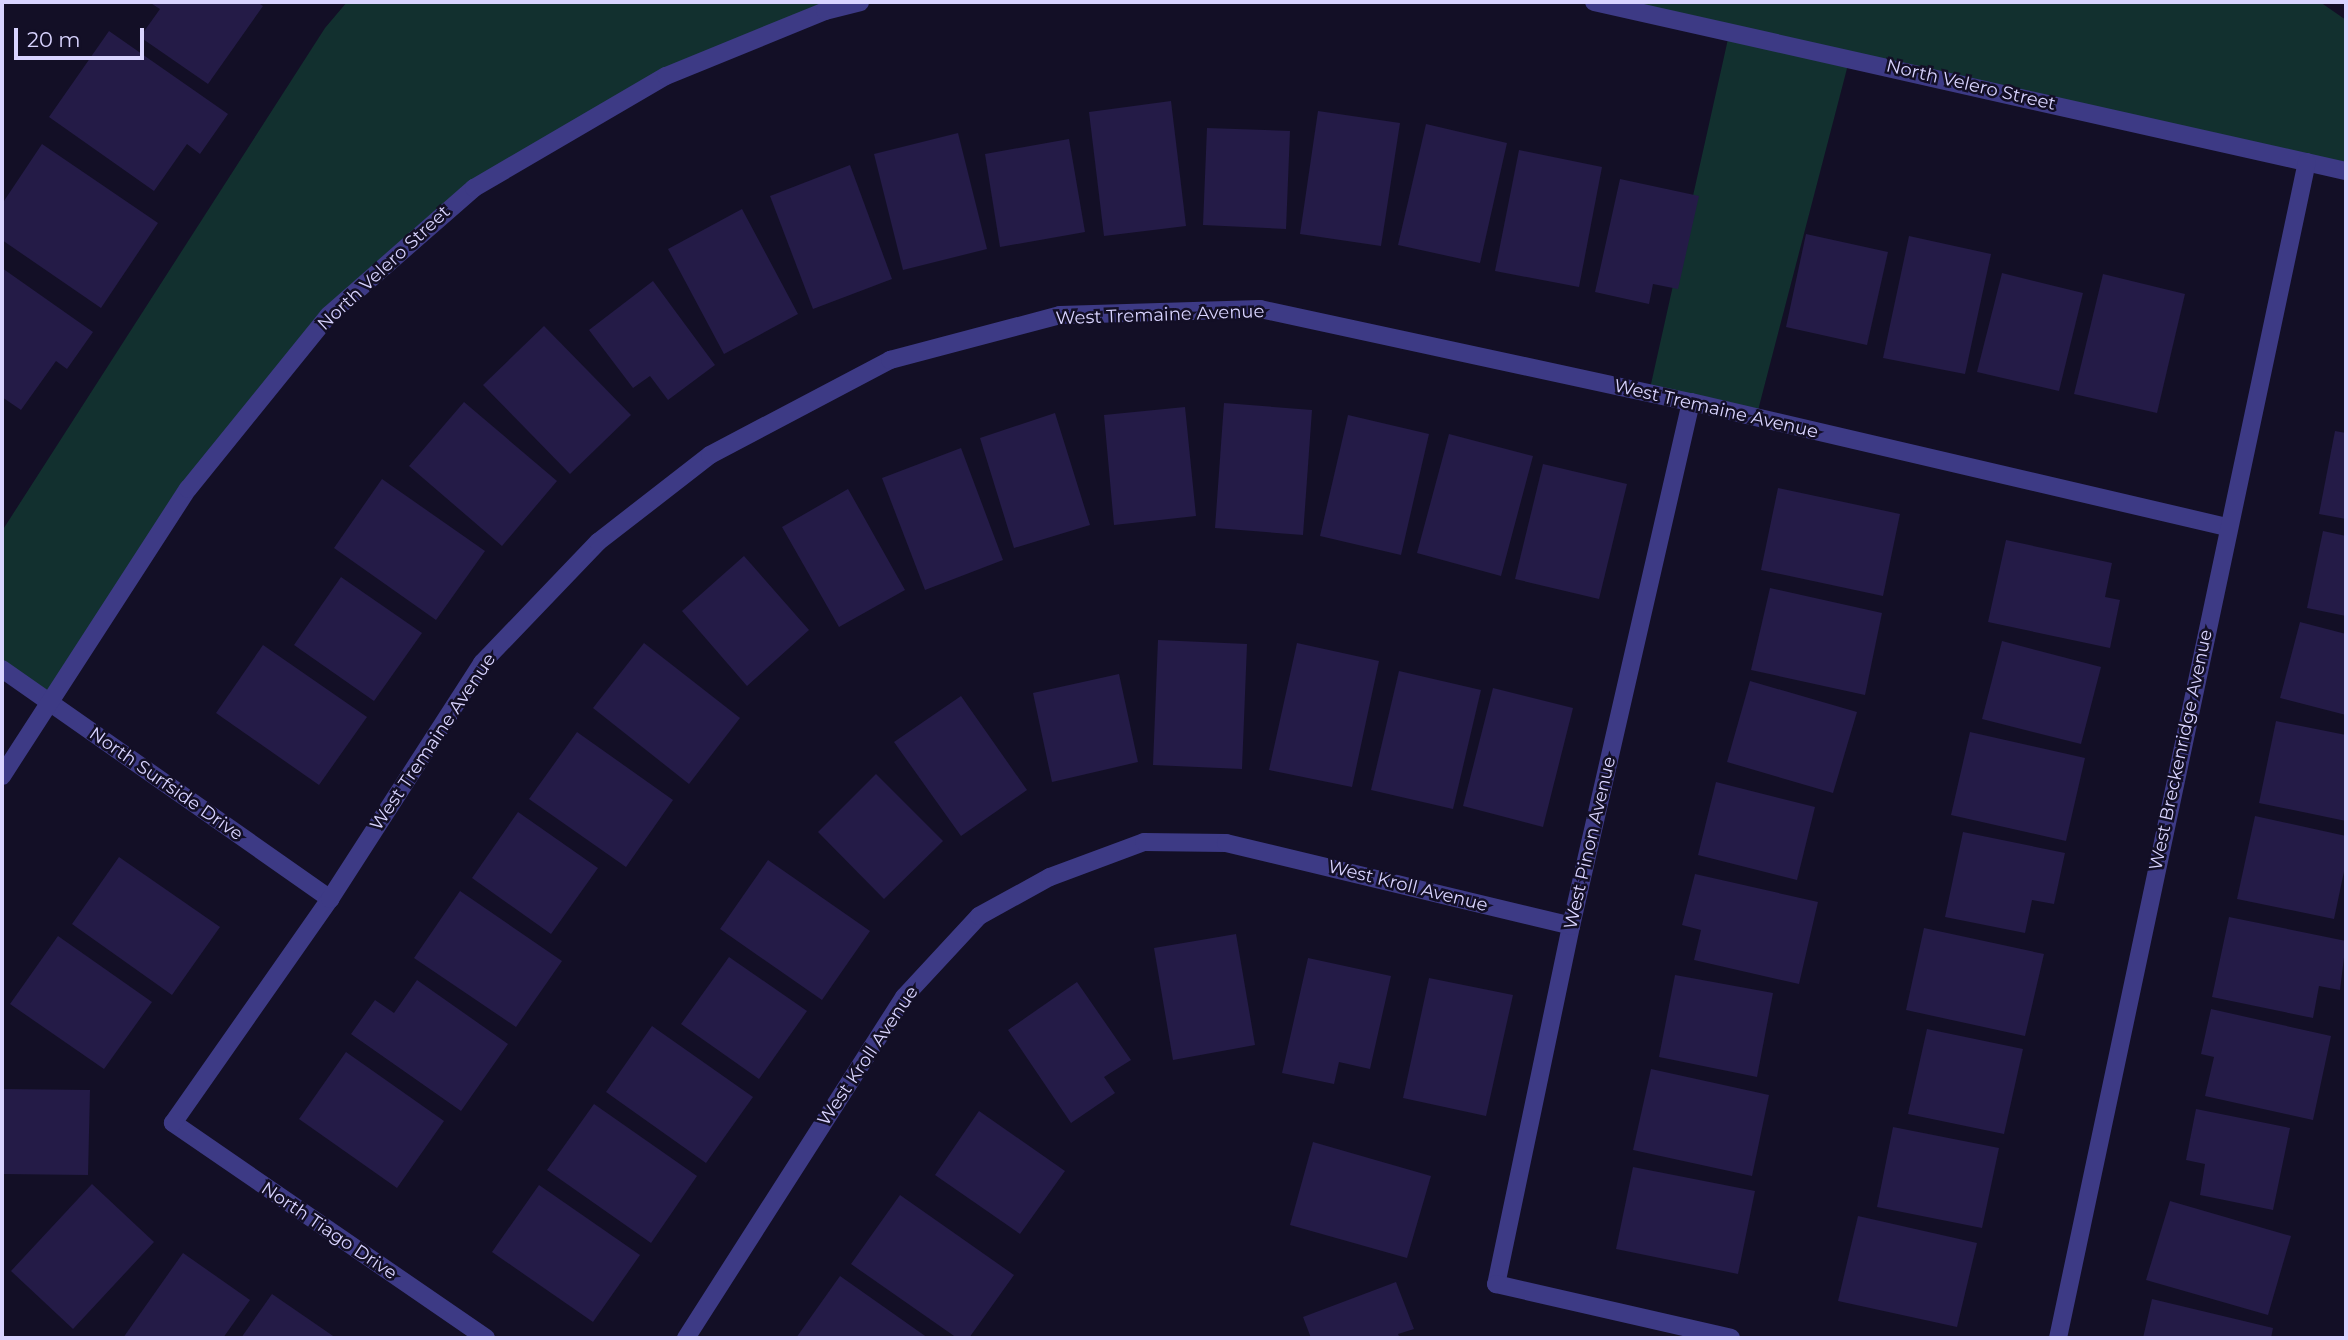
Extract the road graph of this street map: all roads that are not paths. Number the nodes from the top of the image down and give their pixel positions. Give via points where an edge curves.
1 (860, 2) edge
2 (1594, 2) edge
3 (2307, 162) junction
4 (2346, 171) edge
5 (1691, 402) junction
6 (2227, 527) junction
7 (2, 669) edge
8 (52, 704) junction
9 (2, 776) edge
10 (330, 899) junction
11 (1571, 926) junction
12 (173, 1123) joint
13 (486, 1338) edge
14 (686, 1338) edge
15 (1731, 1338) edge
16 (2058, 1338) edge

1 - 8 street, North Velero Street via 825,11 666,76 464,194 329,315 197,478
2 - 3 street, North Velero Street
3 - 4 street, North Velero Street
3 - 6 street, West Breckenridge Avenue
5 - 6 street, West Tremaine Avenue
5 - 10 street, West Tremaine Avenue via 1260,309 1060,315 890,360 710,455 598,542 482,663
5 - 11 street, West Pinon Avenue
6 - 16 street, West Breckenridge Avenue
7 - 8 street, North Surfside Drive
8 - 9 street, North Velero Street
8 - 10 street, North Surfside Drive
10 - 12 street, West Tremaine Avenue
11 - 14 street, West Kroll Avenue via 1226,842 1144,842 1050,877 979,916 904,997
11 - 15 street, West Pinon Avenue via 1496,1284
12 - 13 street, North Tiago Drive

